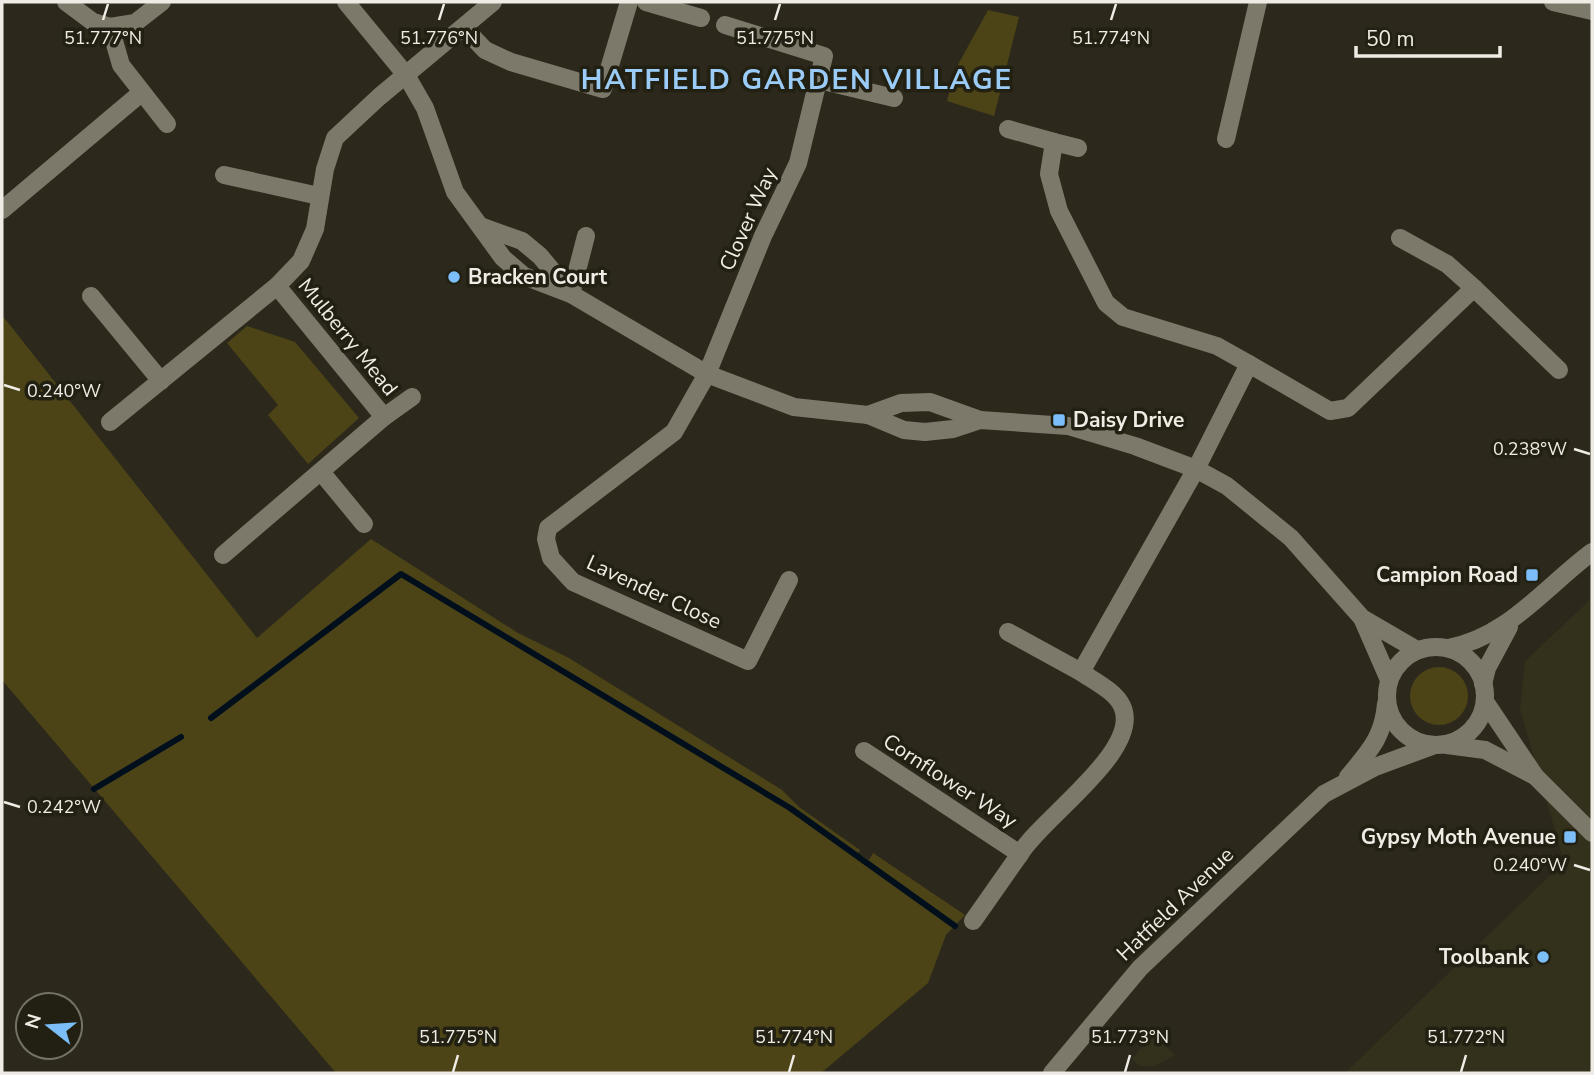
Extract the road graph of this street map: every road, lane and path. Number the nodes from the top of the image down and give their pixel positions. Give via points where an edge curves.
1 (66, 2) edge
2 (162, 2) edge
3 (346, 2) edge
4 (494, 2) edge
5 (629, 2) edge
6 (646, 2) edge
7 (1258, 2) edge
8 (1553, 2) edge
9 (1592, 11) edge
10 (701, 18) dead end
11 (725, 25) dead end
12 (110, 27) junction
13 (464, 28) junction
14 (406, 75) junction
15 (820, 80) junction
16 (141, 93) junction
17 (894, 98) dead end
18 (167, 124) dead end
19 (1008, 129) dead end
20 (1226, 139) dead end
21 (1054, 142) junction
22 (1079, 148) dead end
23 (224, 175) dead end
24 (319, 196) junction
25 (2, 209) edge
26 (480, 226) junction
27 (586, 236) dead end
28 (1399, 238) dead end
29 (277, 286) junction
30 (1474, 288) junction
31 (571, 294) junction
32 (91, 296) dead end
33 (1249, 364) junction
34 (1559, 370) dead end
35 (707, 374) junction
36 (161, 381) junction
37 (412, 397) dead end
38 (868, 415) junction
39 (384, 417) junction
40 (980, 420) junction
41 (110, 422) dead end
42 (1196, 469) junction
43 (322, 473) junction
44 (364, 524) dead end
45 (1592, 552) edge
46 (223, 555) dead end
47 (789, 580) dead end
48 (1517, 615) junction
49 (1362, 618) junction
50 (1008, 632) dead end
51 (1448, 648) junction
52 (1417, 650) junction
53 (1081, 672) junction
54 (1483, 684) junction
55 (1387, 689) junction
56 (1486, 703) junction
57 (1439, 745) junction
58 (864, 751) dead end
59 (1535, 776) junction
60 (1344, 782) junction
61 (1592, 833) edge
62 (1020, 854) junction
63 (973, 921) dead end
64 (1052, 1073) edge

1 - 12 street via 93,22
2 - 12 street via 135,23
3 - 14 street
4 - 13 street, Mulberry Mead
5 - 13 street via 603,89 511,62 485,50
6 - 10 street
7 - 20 street
8 - 9 street
11 - 15 street, Clover Way via 824,56
12 - 16 street via 121,65
13 - 14 street, Mulberry Mead
14 - 24 street, Mulberry Mead via 335,138
14 - 26 street via 425,108 455,192
15 - 17 street
15 - 35 street, Clover Way via 798,163 762,236
16 - 18 street
16 - 25 street
19 - 21 street
21 - 22 street
21 - 33 street via 1049,174 1059,211 1106,303 1123,317 1217,346
23 - 24 street
24 - 29 street, Mulberry Mead via 315,229 301,261
26 - 31 street via 522,241
26 - 31 street via 514,270
27 - 31 street
28 - 30 street via 1447,264
29 - 36 street, Mulberry Mead
29 - 39 street, Mulberry Mead
30 - 33 street via 1348,408 1330,411
30 - 34 street
31 - 35 street
32 - 36 street
33 - 42 street
35 - 38 street via 794,407
35 - 47 street, Lavender Close via 674,432 548,528 545,539 551,558 573,582 748,660
36 - 41 street, Mulberry Mead
37 - 39 street
38 - 40 street via 904,430 925,432
38 - 40 street via 901,403 930,401
39 - 43 street, Mulberry Mead
40 - 42 street via 1068,426
42 - 49 street via 1227,486 1291,538
42 - 53 street
43 - 44 street
43 - 46 street, Mulberry Mead
45 - 48 street
48 - 51 street via 1480,640
48 - 54 street via 1500,640
49 - 52 street
49 - 55 street
50 - 53 street, Cornflower Way
51 - 52 street
51 - 54 street via 1468,659
52 - 55 street via 1396,667
53 - 62 street, Cornflower Way via 1121,703 1127,721 1121,739
54 - 56 street
55 - 57 street via 1391,718 1401,732 1418,743
55 - 60 street, Hatfield Avenue via 1384,727
56 - 57 street via 1473,729
56 - 59 street
57 - 59 street via 1485,750
57 - 60 street, Hatfield Avenue
58 - 62 street, Cornflower Way
59 - 61 street
60 - 64 street, Hatfield Avenue via 1324,793 1140,968
62 - 63 street

